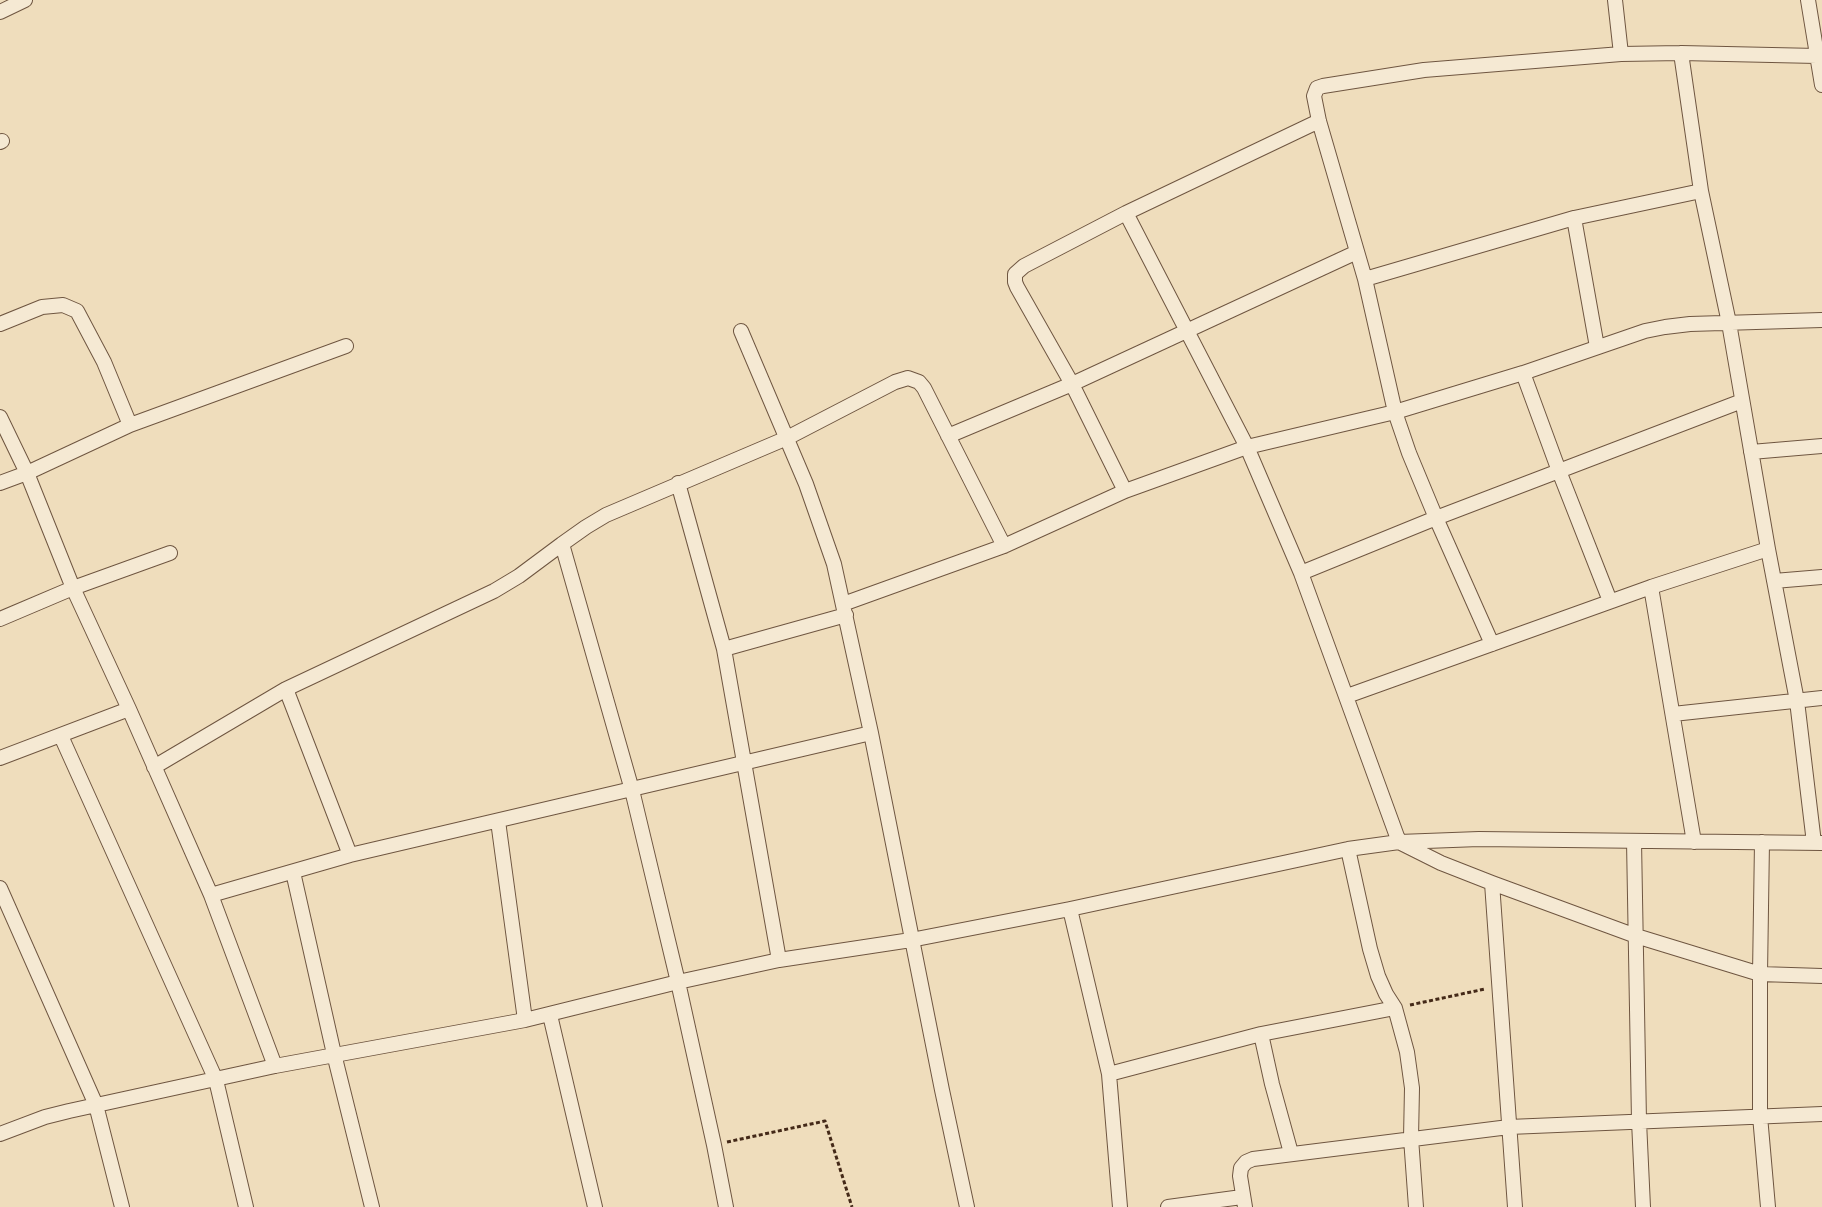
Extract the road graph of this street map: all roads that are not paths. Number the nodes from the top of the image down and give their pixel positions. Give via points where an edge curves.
1 (25, 0) edge
2 (1615, 0) edge
3 (1808, 0) edge
4 (0, 12) edge
5 (1817, 28) edge
6 (1681, 53) junction
7 (1621, 54) junction
8 (1817, 56) junction
9 (1822, 85) edge
10 (1319, 121) junction
11 (1701, 191) junction
12 (1126, 213) junction
13 (1574, 218) junction
14 (1357, 252) junction
15 (1365, 279) junction
16 (1822, 320) edge
17 (1728, 322) junction
18 (0, 324) edge
19 (1186, 330) junction
20 (741, 331) dead end
21 (346, 346) dead end
22 (1597, 347) junction
23 (1523, 372) junction
24 (1072, 384) junction
25 (1742, 401) junction
26 (1395, 412) junction
27 (0, 417) edge
28 (130, 425) junction
29 (948, 436) junction
30 (787, 438) junction
31 (1822, 446) edge
32 (1247, 447) junction
33 (1751, 452) junction
34 (1559, 471) junction
35 (27, 473) junction
36 (0, 483) edge
37 (678, 483) junction
38 (1125, 490) junction
39 (1436, 518) junction
40 (562, 544) junction
41 (1004, 546) junction
42 (1768, 549) junction
43 (170, 553) dead end
44 (1301, 572) junction
45 (1822, 577) edge
46 (1774, 581) junction
47 (1651, 587) junction
48 (73, 588) junction
49 (1610, 601) junction
50 (845, 609) junction
51 (0, 619) edge
52 (1492, 644) junction
53 (724, 649) junction
54 (286, 690) junction
55 (1347, 696) junction
56 (1822, 698) edge
57 (1797, 701) junction
58 (129, 709) junction
59 (1673, 714) junction
60 (871, 734) junction
61 (61, 736) junction
62 (0, 758) edge
63 (744, 762) junction
64 (154, 767) junction
65 (632, 790) junction
66 (498, 822) junction
67 (1634, 840) junction
68 (1399, 842) junction
69 (1694, 842) junction
70 (1762, 842) junction
71 (1818, 843) edge
72 (1348, 849) junction
73 (350, 855) junction
74 (293, 872) junction
75 (1492, 883) junction
76 (0, 888) edge
77 (211, 894) junction
78 (1070, 909) junction
79 (1636, 936) junction
80 (911, 940) junction
81 (779, 960) junction
82 (1760, 974) junction
83 (1822, 976) edge
84 (678, 982) junction
85 (1396, 1008) junction
86 (550, 1015) junction
87 (525, 1020) junction
88 (1261, 1034) junction
89 (334, 1054) junction
90 (275, 1066) junction
91 (1109, 1074) junction
92 (216, 1080) junction
93 (96, 1105) junction
94 (1822, 1114) edge
95 (1760, 1116) junction
96 (1639, 1121) junction
97 (1509, 1126) junction
98 (0, 1134) edge
99 (1410, 1138) junction
100 (1291, 1153) junction
101 (1243, 1202) edge
102 (122, 1207) edge
103 (246, 1207) edge
104 (372, 1207) edge
105 (595, 1207) edge
106 (726, 1207) edge
107 (967, 1207) edge
108 (1120, 1207) edge
109 (1168, 1207) edge
110 (1416, 1207) edge
111 (1515, 1207) edge
112 (1643, 1207) edge
113 (1768, 1207) edge

1 - 4 street
2 - 7 street
3 - 5 street
5 - 8 street
6 - 7 street
6 - 8 street
6 - 11 street
7 - 10 street via 1424,70 1323,86 1314,92
8 - 9 street
10 - 12 street
10 - 14 street
11 - 13 street
11 - 17 street
12 - 19 street
12 - 24 street via 1024,266 1015,274 1017,287
13 - 15 street
13 - 22 street
14 - 15 street
14 - 19 street
15 - 26 street
16 - 17 street
17 - 22 street via 1665,327
17 - 25 street
18 - 28 street via 42,307 63,305 77,311 104,362
19 - 24 street
19 - 32 street
20 - 30 street
21 - 28 street
22 - 23 street
23 - 26 street
23 - 34 street
24 - 29 street
24 - 38 street
25 - 33 street
25 - 34 street
26 - 32 street
26 - 39 street
27 - 35 street
28 - 35 street
29 - 30 street via 924,388 908,378
29 - 41 street
30 - 37 street
30 - 50 street via 820,522
31 - 33 street
32 - 38 street
32 - 44 street
33 - 42 street
34 - 39 street
34 - 49 street
35 - 36 street
35 - 48 street
37 - 40 street via 606,515
37 - 53 street
38 - 41 street
39 - 44 street
39 - 52 street
40 - 54 street via 494,591
40 - 65 street
41 - 50 street
42 - 46 street
42 - 47 street
43 - 48 street
44 - 55 street
45 - 46 street
46 - 57 street
47 - 49 street
47 - 59 street
48 - 51 street
48 - 58 street
49 - 52 street
50 - 53 street
50 - 60 street
52 - 55 street
53 - 63 street
54 - 64 street
54 - 73 street
55 - 68 street
56 - 57 street
57 - 59 street
57 - 71 street
58 - 61 street
58 - 64 street
59 - 69 street
60 - 63 street
60 - 80 street
61 - 62 street
61 - 92 street
63 - 65 street
63 - 81 street
64 - 77 street
65 - 66 street
65 - 84 street
66 - 73 street
66 - 87 street
67 - 68 street
67 - 69 street
67 - 79 street
68 - 72 street
68 - 75 street
69 - 70 street
70 - 71 street
70 - 82 street
72 - 78 street
72 - 85 street via 1378,976
73 - 74 street
74 - 77 street
74 - 89 street
75 - 79 street
75 - 97 street
76 - 93 street
77 - 90 street
78 - 80 street
78 - 91 street
79 - 82 street
79 - 96 street
80 - 81 street
80 - 107 street
81 - 84 street
82 - 83 street
82 - 95 street
84 - 86 street
84 - 106 street
85 - 88 street
85 - 99 street via 1410,1072
86 - 87 street
86 - 105 street
87 - 89 street
88 - 91 street
88 - 100 street
89 - 90 street
89 - 104 street
90 - 92 street
91 - 108 street
92 - 93 street
92 - 103 street
93 - 98 street via 45,1117
93 - 102 street
94 - 95 street
95 - 96 street
95 - 113 street
96 - 97 street
96 - 112 street
97 - 99 street
97 - 111 street
99 - 100 street
99 - 110 street
100 - 101 street via 1246,1162 1240,1176
101 - 109 street

